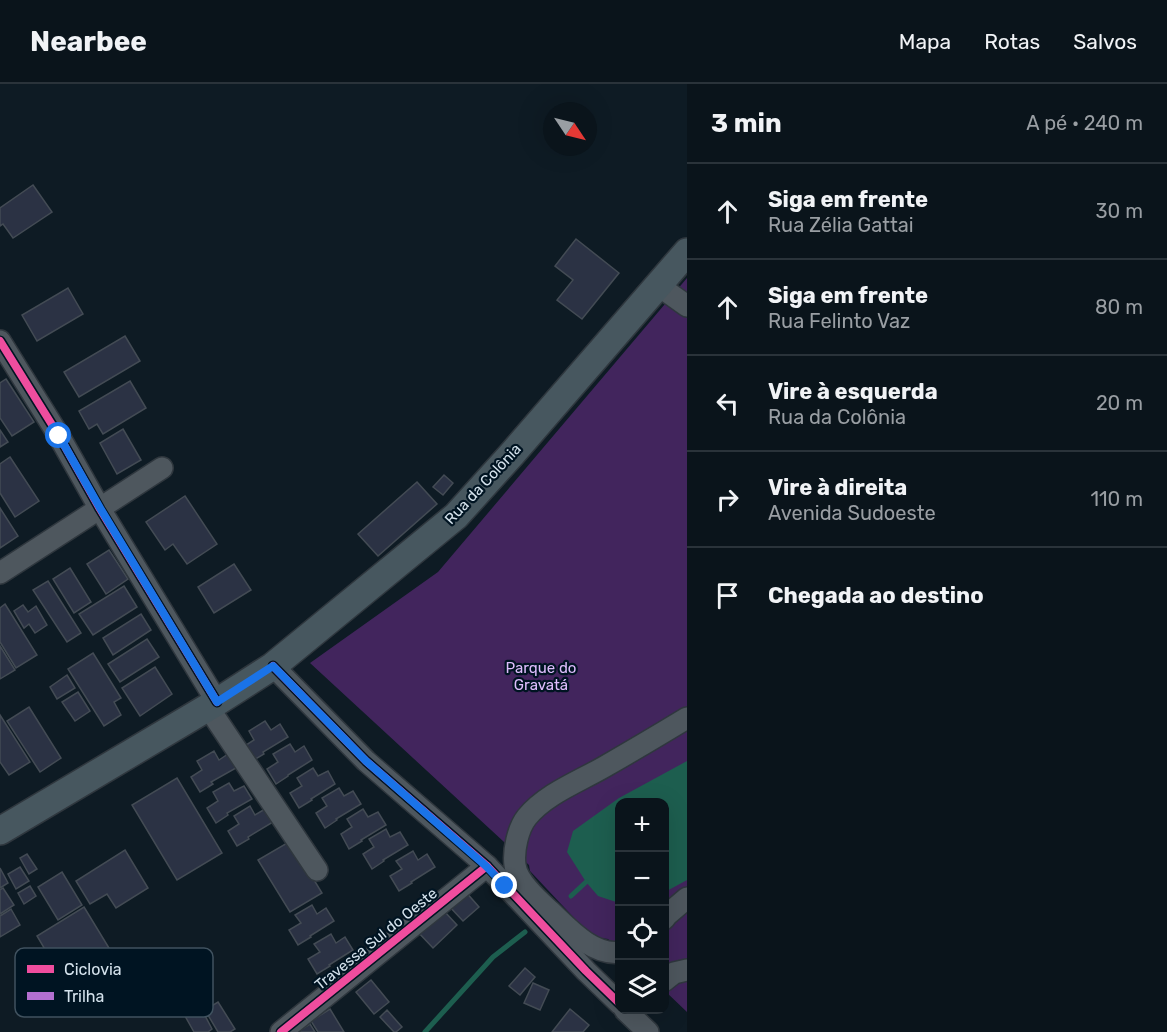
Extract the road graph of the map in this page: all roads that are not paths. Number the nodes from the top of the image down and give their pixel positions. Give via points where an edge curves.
1 (687, 252) edge
2 (659, 286) junction
3 (687, 306) edge
4 (3, 352) edge
5 (162, 468) dead end
6 (100, 508) junction
7 (0, 573) edge
8 (273, 666) junction
9 (212, 705) junction
10 (687, 718) edge
11 (0, 831) edge
12 (486, 866) junction
13 (316, 870) dead end
14 (687, 897) edge
15 (669, 913) edge
16 (615, 953) edge
17 (615, 999) edge
18 (630, 1014) edge
19 (281, 1032) edge
20 (648, 1032) edge

1 - 2 main road, Rua da Colônia
2 - 3 street
2 - 8 main road, Rua da Colônia via 456,516
4 - 6 street via 59,436
5 - 6 street
6 - 7 street
6 - 9 street
8 - 9 main road, Rua da Colônia
8 - 12 street via 366,761
9 - 11 main road, Rua da Colônia
9 - 13 street
10 - 16 street via 544,801 525,819 516,839 515,866 525,885 592,947
12 - 17 street
12 - 19 street, Travessa Sul do Oeste
14 - 15 street
18 - 20 street

